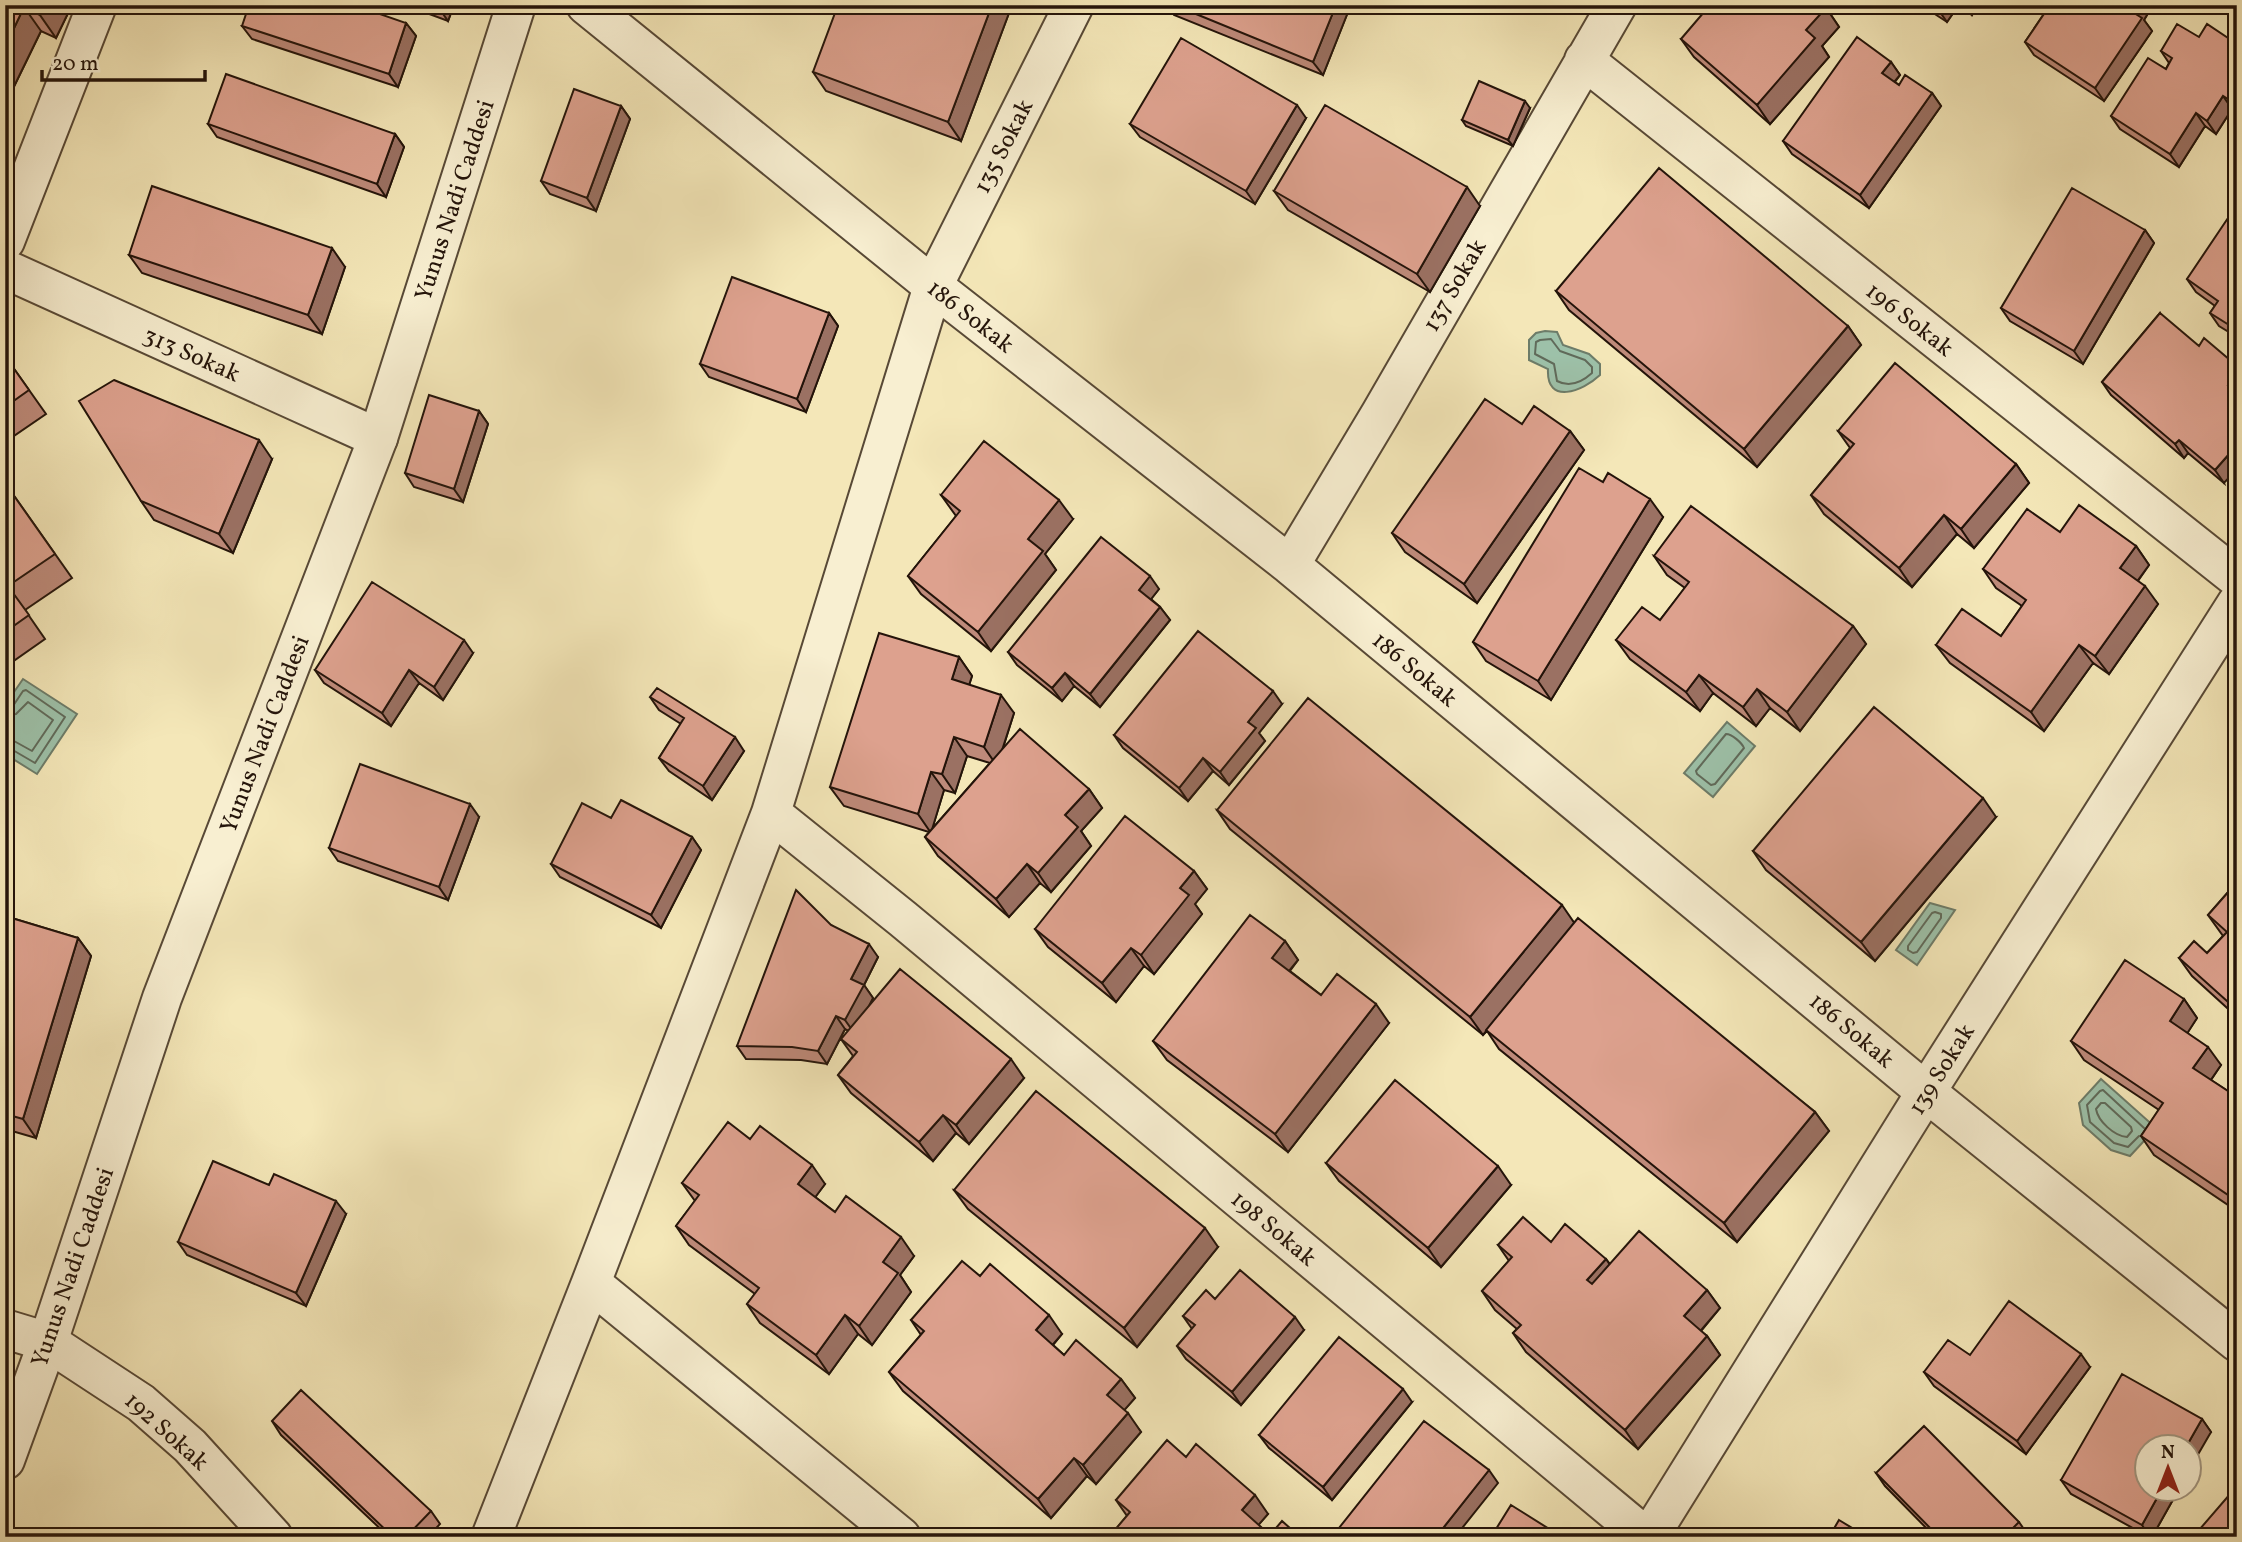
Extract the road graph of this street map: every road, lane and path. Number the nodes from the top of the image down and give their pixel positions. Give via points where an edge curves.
1 (97, 5) edge
2 (516, 5) edge
3 (586, 5) edge
4 (1074, 5) edge
5 (1617, 5) edge
6 (1584, 60) junction
7 (5, 240) edge
8 (5, 270) edge
9 (933, 286) junction
10 (379, 438) junction
11 (1290, 565) junction
12 (2237, 578) edge
13 (2237, 603) edge
14 (771, 813) junction
15 (1926, 1092) junction
16 (591, 1283) junction
17 (5, 1329) edge
18 (48, 1342) junction
19 (2237, 1342) edge
20 (5, 1460) edge
21 (273, 1537) edge
22 (491, 1537) edge
23 (901, 1537) edge
24 (1647, 1537) edge

1 - 7 street
2 - 10 street, Yunus Nadi Caddesi
3 - 9 street, 186 Sokak
4 - 9 street, 135 Sokak
5 - 6 street, 137 Sokak
6 - 11 street, 137 Sokak
6 - 12 street, 196 Sokak
8 - 10 street, 313 Sokak
9 - 11 street, 186 Sokak
9 - 14 street, 135 Sokak
10 - 18 street, Yunus Nadi Caddesi via 162,998
11 - 15 street, 186 Sokak
13 - 15 street, 139 Sokak
14 - 16 street, 135 Sokak
14 - 24 street, 198 Sokak
15 - 19 street, 186 Sokak
15 - 24 street, 139 Sokak
16 - 22 street, 135 Sokak
16 - 23 street
17 - 18 street, 192 Sokak
18 - 20 street, Yunus Nadi Caddesi
18 - 21 street, 192 Sokak via 141,1403 190,1446

